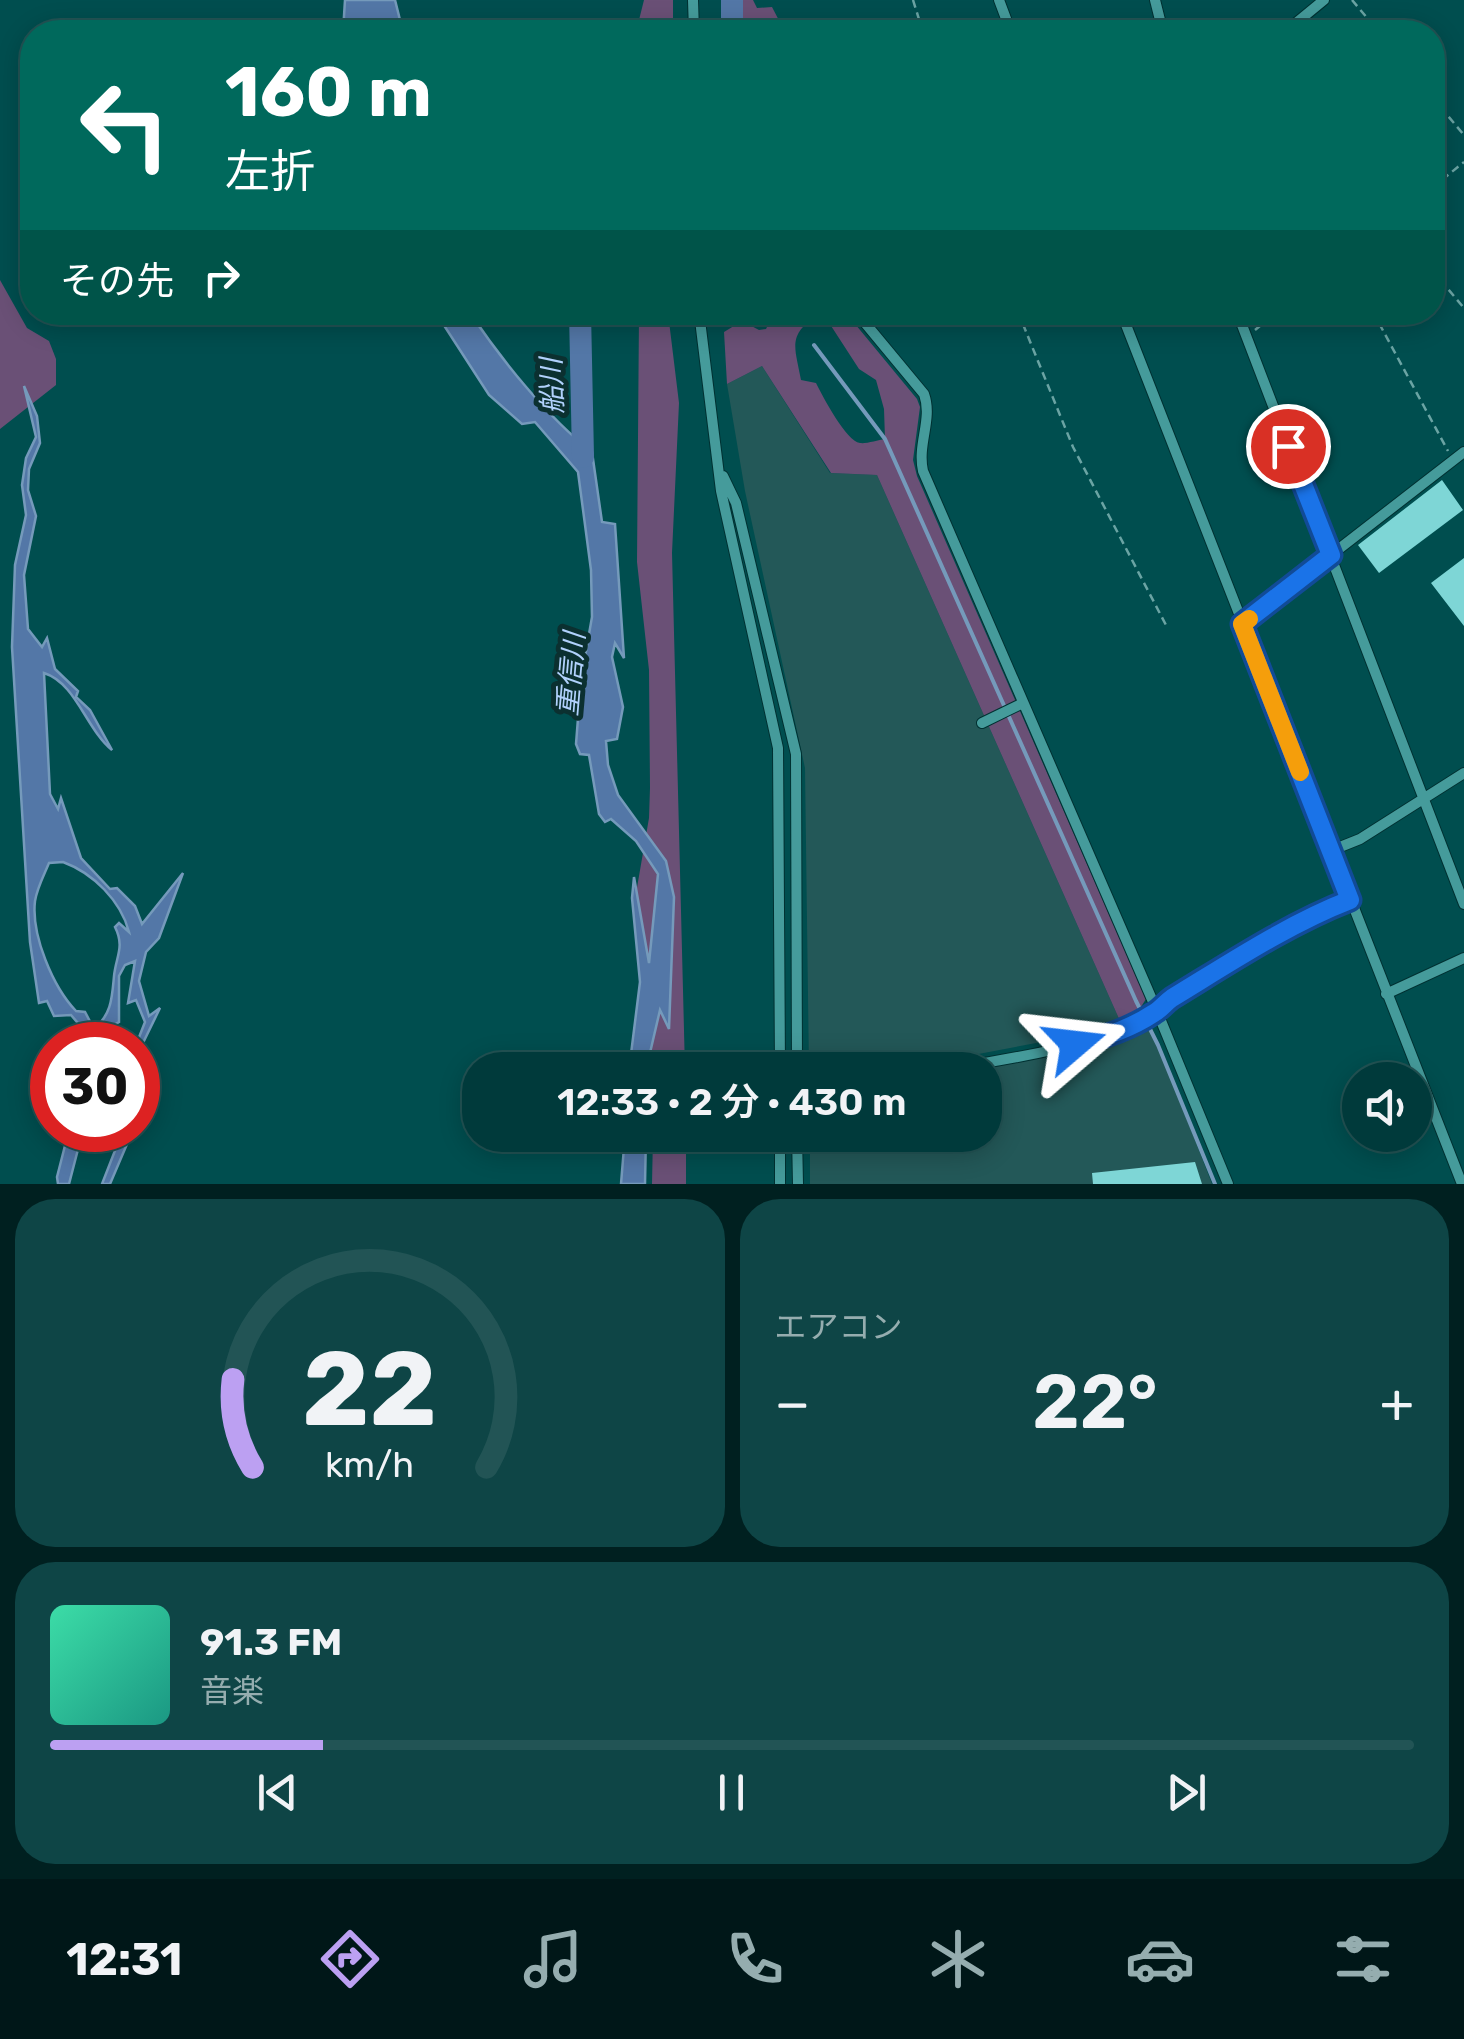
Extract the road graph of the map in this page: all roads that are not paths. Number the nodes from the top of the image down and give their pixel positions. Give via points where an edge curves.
1 (1324, 0) edge
2 (1299, 20) edge
3 (700, 325) edge
4 (867, 325) edge
5 (1126, 325) edge
6 (1242, 325) edge
7 (1464, 452) edge
8 (716, 462) junction
9 (1331, 555) junction
10 (1242, 624) junction
11 (1021, 704) junction
12 (984, 722) dead end
13 (1464, 774) edge
14 (1424, 798) junction
15 (1330, 851) junction
16 (1350, 900) junction
17 (1464, 904) edge
18 (1464, 958) edge
19 (1386, 994) junction
20 (1158, 1012) junction
21 (780, 1052) edge
22 (797, 1052) edge
23 (1002, 1058) edge
24 (780, 1152) edge
25 (798, 1152) edge
26 (780, 1184) edge
27 (798, 1184) edge
28 (1228, 1184) edge
29 (1462, 1184) edge

1 - 2 street
3 - 8 street
4 - 11 street via 929,406 923,471
5 - 10 street
6 - 9 street
7 - 9 street
8 - 21 street via 778,748
8 - 22 street via 736,503 796,754
9 - 10 street
9 - 14 street
10 - 15 street
11 - 12 street
11 - 20 street
13 - 14 street
14 - 15 street
14 - 17 street
15 - 16 street
16 - 19 street
16 - 20 street via 1182,992
18 - 19 street
19 - 29 street
20 - 23 street via 1107,1037
20 - 28 street
24 - 26 street
25 - 27 street

